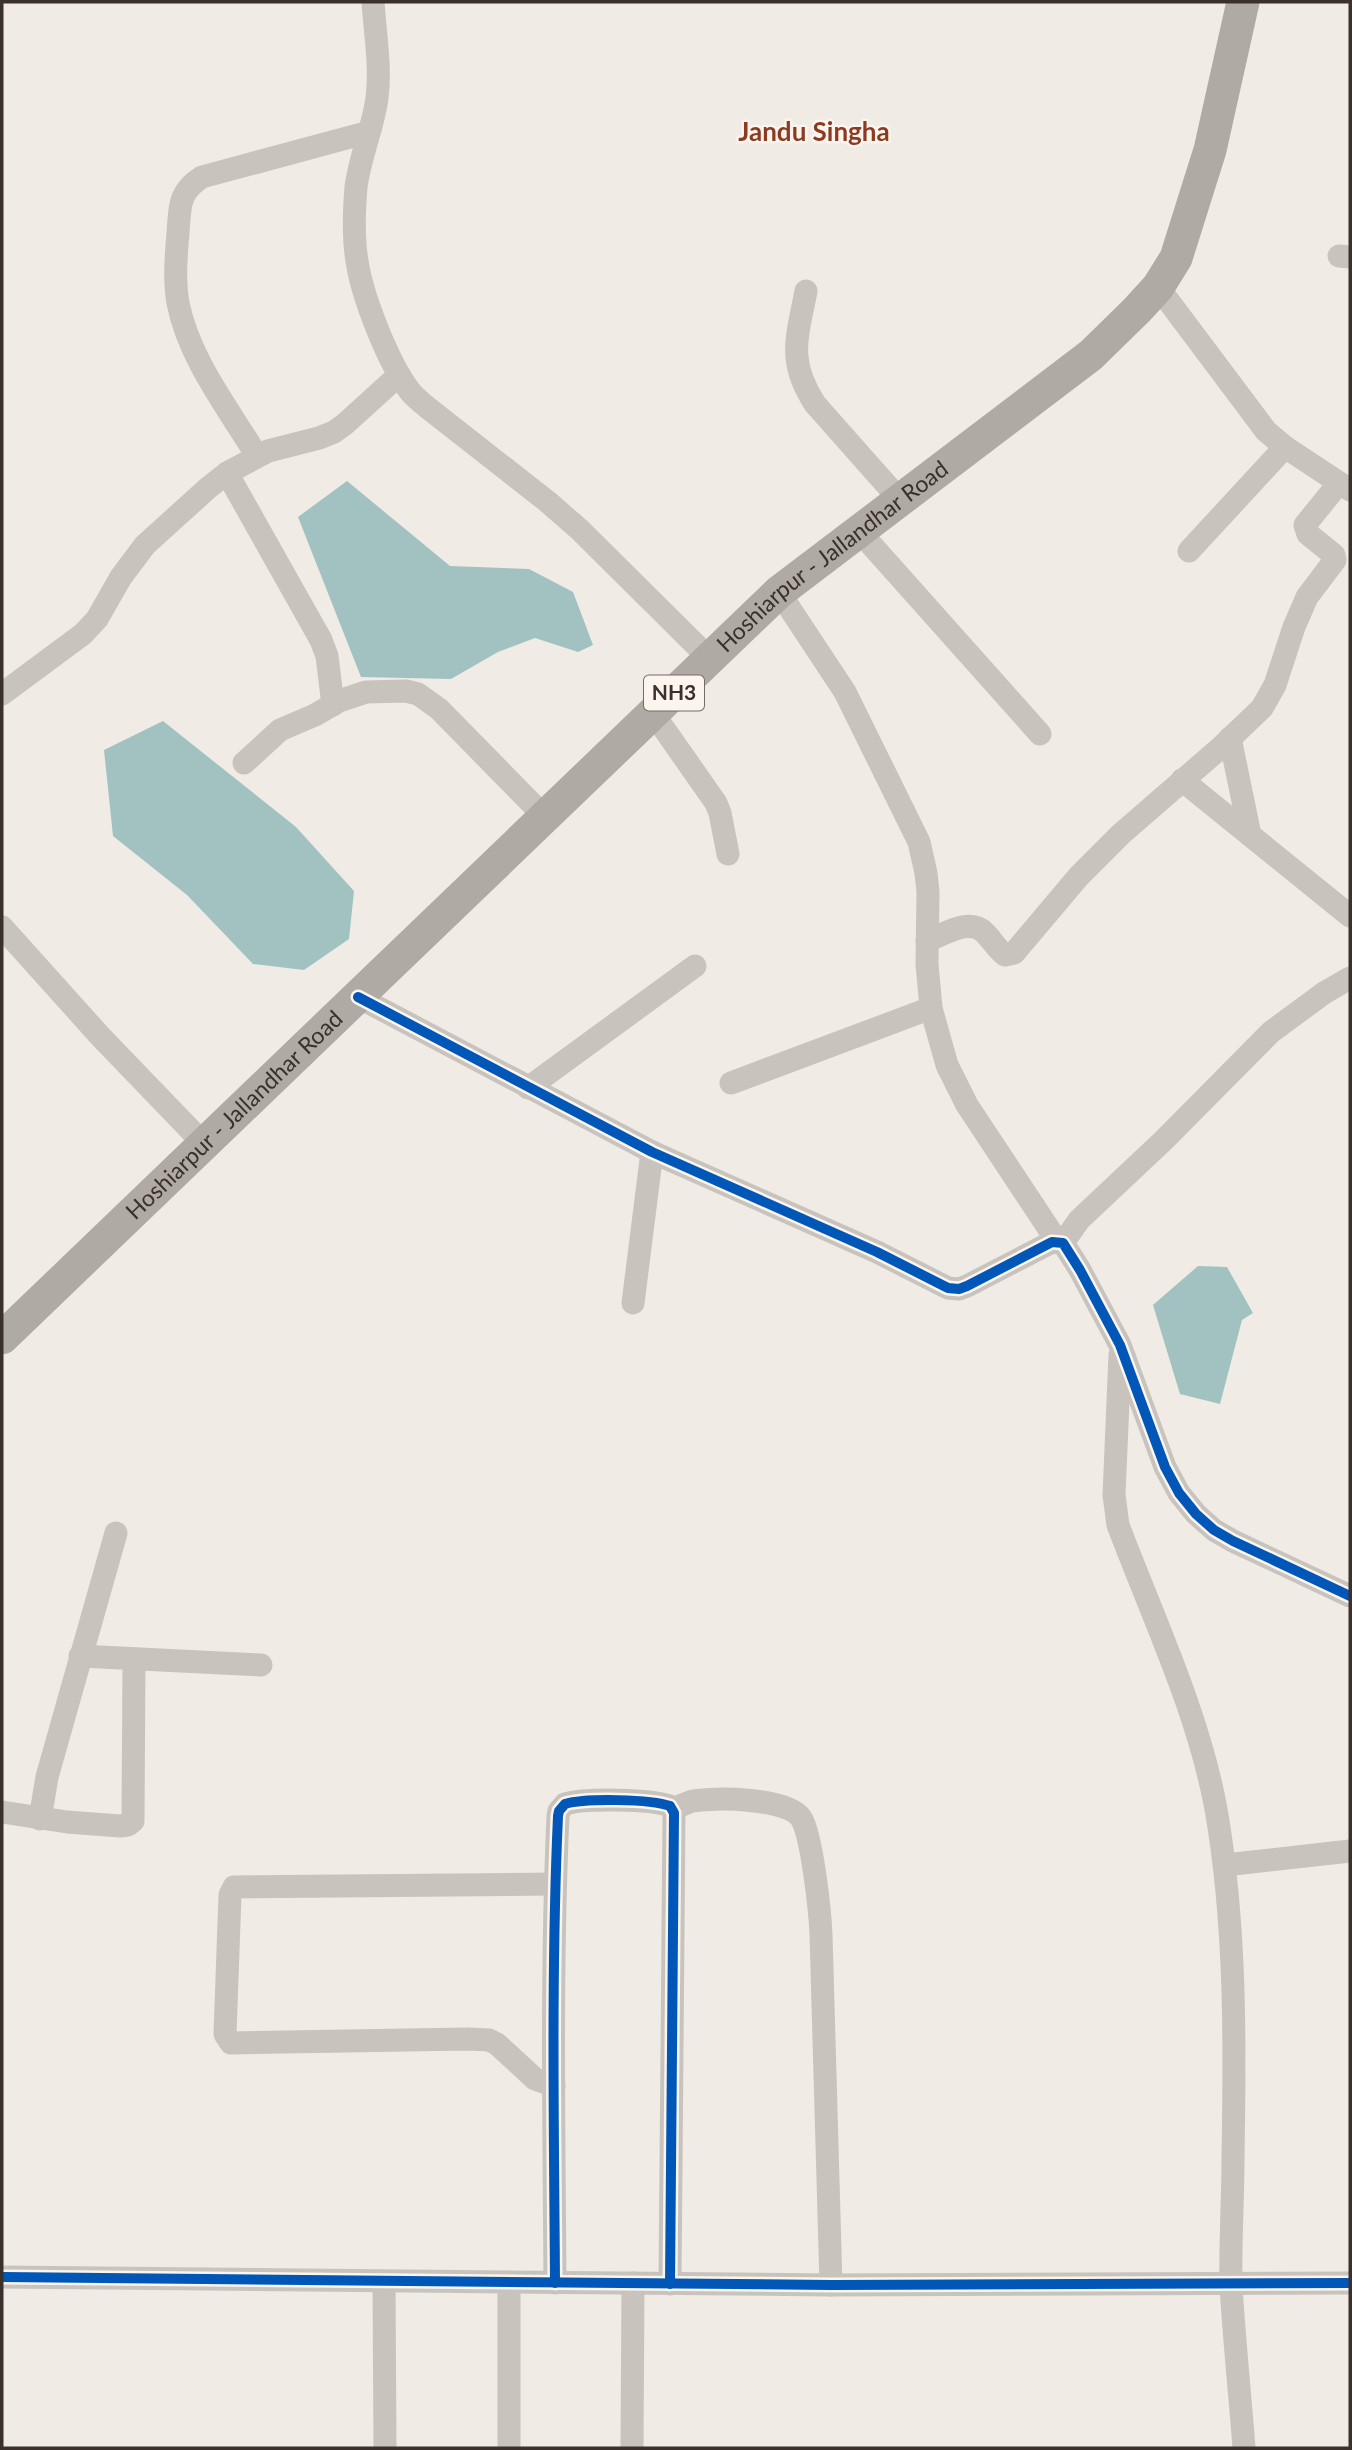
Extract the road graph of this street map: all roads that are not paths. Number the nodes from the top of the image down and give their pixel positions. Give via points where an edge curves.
1 (373, 2) edge
2 (1243, 2) edge
3 (369, 132) junction
4 (1158, 287) junction
5 (806, 290) dead end
6 (399, 375) junction
7 (1284, 447) junction
8 (257, 456) junction
9 (227, 473) junction
10 (1345, 486) edge
11 (900, 500) junction
12 (859, 531) junction
13 (1189, 551) dead end
14 (779, 592) junction
15 (710, 659) junction
16 (2, 694) edge
17 (333, 705) junction
18 (653, 713) junction
19 (1040, 734) dead end
20 (1230, 738) junction
21 (244, 763) dead end
22 (1182, 780) junction
23 (545, 817) junction
24 (1250, 835) junction
25 (729, 854) dead end
26 (1350, 916) edge
27 (2, 927) edge
28 (927, 942) junction
29 (695, 965) dead end
30 (1350, 978) edge
31 (358, 997) junction
32 (931, 1008) junction
33 (731, 1083) dead end
34 (528, 1088) junction
35 (204, 1144) junction
36 (652, 1152) junction
37 (1060, 1242) junction
38 (634, 1303) dead end
39 (2, 1338) edge
40 (1120, 1345) junction
41 (116, 1532) dead end
42 (1350, 1596) edge
43 (80, 1656) junction
44 (134, 1659) junction
45 (261, 1665) dead end
46 (673, 1809) junction
47 (2, 1812) edge
48 (40, 1819) junction
49 (1350, 1851) edge
50 (1225, 1865) junction
51 (555, 1884) junction
52 (554, 2086) junction
53 (2, 2277) edge
54 (383, 2282) junction
55 (509, 2282) junction
56 (555, 2283) junction
57 (633, 2283) junction
58 (1350, 2283) edge
59 (670, 2284) junction
60 (1231, 2284) junction
61 (831, 2285) junction
62 (385, 2448) edge
63 (509, 2448) edge
64 (632, 2448) edge
65 (1244, 2448) edge

1 - 3 street via 378,81
2 - 4 highway, Hoshiarpur - Jallandhar Road / NH3 via 1210,150 1176,258
3 - 6 street via 356,187 354,240 378,327
3 - 8 street via 202,177 184,193 176,269 183,323
4 - 7 street via 1251,413
4 - 11 highway, Hoshiarpur - Jallandhar Road / NH3 via 1091,355
5 - 11 street via 796,360 804,387
6 - 8 street via 334,432
6 - 15 street via 428,408 594,542
7 - 10 street
7 - 13 street
8 - 9 street
9 - 16 street via 145,545 83,634
9 - 17 street via 321,639
10 - 20 street via 1305,525 1308,534 1335,559 1307,597 1271,695
11 - 12 highway, Hoshiarpur - Jallandhar Road / NH3
12 - 14 highway, Hoshiarpur - Jallandhar Road / NH3
12 - 19 street
14 - 15 highway, Hoshiarpur - Jallandhar Road / NH3
14 - 28 street via 845,692 919,842 926,873
15 - 18 highway, Hoshiarpur - Jallandhar Road / NH3
17 - 21 street via 280,730
17 - 23 street via 366,692 418,694 439,709
18 - 23 highway, Hoshiarpur - Jallandhar Road / NH3
18 - 25 street via 716,803
20 - 22 street
20 - 24 street
22 - 24 street
22 - 28 street via 1086,869 1014,953 1005,955 974,926
23 - 31 highway, Hoshiarpur - Jallandhar Road / NH3
24 - 26 street
27 - 35 street
28 - 32 street
29 - 34 street
30 - 37 street via 1272,1032
31 - 34 street
31 - 35 highway, Hoshiarpur - Jallandhar Road / NH3
32 - 33 street
32 - 37 street via 957,1087
34 - 36 street
35 - 39 highway, Hoshiarpur - Jallandhar Road / NH3
36 - 37 street via 877,1251 948,1288 968,1286
36 - 38 street
37 - 40 street
40 - 42 street via 1165,1467 1196,1514 1233,1541
40 - 50 street via 1114,1495 1118,1525 1191,1716
41 - 43 street
43 - 44 street
43 - 48 street
44 - 45 street
44 - 48 street via 133,1821 120,1826
46 - 51 street via 655,1803 565,1804 558,1816
46 - 59 street
46 - 61 street via 696,1800 758,1802 797,1814 805,1826 821,1934
47 - 48 street
49 - 50 street
50 - 60 street via 1231,1920 1234,2104
51 - 52 street
51 - 52 street via 234,1887 230,1895 225,2034 231,2043 489,2040 535,2079
52 - 56 street
53 - 54 street
54 - 55 street
54 - 62 street
55 - 56 street
55 - 63 street
56 - 57 street
57 - 59 street
57 - 64 street
58 - 60 street
59 - 61 street
60 - 61 street
60 - 65 street

